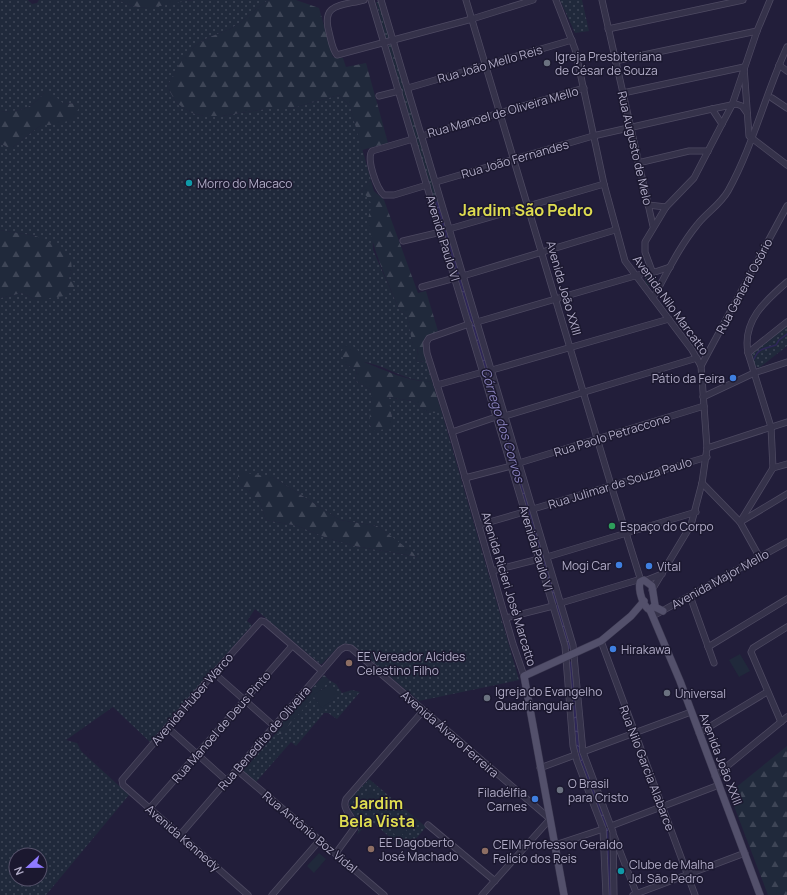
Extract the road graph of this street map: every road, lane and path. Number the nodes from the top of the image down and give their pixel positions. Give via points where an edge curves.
1 (364, 0) edge
2 (371, 0) edge
3 (381, 0) edge
4 (466, 0) edge
5 (533, 0) edge
6 (556, 0) edge
7 (602, 0) edge
8 (743, 0) edge
9 (770, 0) edge
10 (472, 19) junction
11 (608, 29) junction
12 (757, 31) junction
13 (572, 40) junction
14 (394, 41) junction
15 (385, 44) junction
16 (787, 47) edge
17 (615, 60) junction
18 (487, 65) junction
19 (779, 65) junction
20 (744, 67) junction
21 (787, 71) edge
22 (408, 88) junction
23 (584, 88) junction
24 (399, 91) junction
25 (623, 93) junction
26 (379, 96) dead end
27 (772, 98) dead end
28 (744, 104) junction
29 (732, 105) junction
30 (787, 108) edge
31 (712, 109) junction
32 (500, 112) junction
33 (722, 124) junction
34 (630, 127) junction
35 (422, 136) junction
36 (594, 136) junction
37 (413, 139) junction
38 (752, 139) junction
39 (708, 150) junction
40 (514, 158) junction
41 (638, 163) junction
42 (787, 165) edge
43 (436, 182) junction
44 (604, 184) junction
45 (427, 185) junction
46 (648, 205) junction
47 (528, 206) junction
48 (787, 206) edge
49 (666, 207) junction
50 (653, 226) junction
51 (449, 229) junction
52 (615, 230) junction
53 (441, 232) junction
54 (403, 241) dead end
55 (542, 252) junction
56 (670, 267) junction
57 (654, 271) junction
58 (463, 276) junction
59 (455, 278) junction
60 (637, 278) junction
61 (787, 282) edge
62 (661, 284) junction
63 (422, 288) dead end
64 (653, 298) junction
65 (556, 299) junction
66 (668, 319) junction
67 (476, 322) junction
68 (787, 322) edge
69 (469, 324) junction
70 (569, 346) junction
71 (748, 353) junction
72 (697, 358) junction
73 (787, 362) edge
74 (701, 366) junction
75 (492, 370) junction
76 (483, 372) junction
77 (754, 373) junction
78 (437, 385) junction
79 (583, 393) junction
80 (703, 397) junction
81 (704, 406) junction
82 (505, 416) junction
83 (496, 417) junction
84 (787, 422) edge
85 (771, 427) junction
86 (452, 432) junction
87 (597, 440) junction
88 (707, 448) junction
89 (706, 457) junction
90 (519, 463) junction
91 (787, 464) edge
92 (510, 466) junction
93 (774, 468) junction
94 (465, 478) junction
95 (702, 483) junction
96 (611, 485) junction
97 (787, 494) edge
98 (533, 509) junction
99 (524, 512) junction
100 (696, 512) junction
101 (740, 522) junction
102 (479, 525) junction
103 (626, 533) junction
104 (787, 542) edge
105 (546, 557) junction
106 (760, 558) junction
107 (539, 559) junction
108 (492, 571) junction
109 (662, 574) junction
110 (643, 580) junction
111 (652, 590) junction
112 (690, 596) junction
113 (787, 599) edge
114 (561, 603) junction
115 (553, 606) junction
116 (650, 609) junction
117 (663, 611) joint
118 (506, 618) junction
119 (787, 627) edge
120 (601, 642) junction
121 (292, 646) junction
122 (708, 647) junction
123 (351, 648) joint
124 (574, 653) junction
125 (565, 657) junction
126 (714, 663) dead end
127 (322, 671) junction
128 (214, 673) junction
129 (524, 676) junction
130 (768, 692) junction
131 (244, 700) junction
132 (423, 711) junction
133 (691, 712) junction
134 (787, 717) edge
135 (781, 722) junction
136 (274, 726) junction
137 (167, 727) junction
138 (634, 733) junction
139 (699, 733) junction
140 (583, 752) junction
141 (197, 754) junction
142 (575, 755) junction
143 (540, 768) junction
144 (236, 770) junction
145 (716, 776) junction
146 (123, 778) joint
147 (227, 781) junction
148 (719, 785) junction
149 (662, 807) junction
150 (150, 809) junction
151 (550, 818) junction
152 (428, 825) dead end
153 (603, 829) junction
154 (612, 829) junction
155 (180, 835) junction
156 (319, 841) junction
157 (555, 845) junction
158 (336, 853) junction
159 (745, 853) junction
160 (687, 874) junction
161 (495, 881) junction
162 (248, 895) edge
163 (272, 895) edge
164 (384, 895) edge
165 (482, 895) edge
166 (564, 895) edge
167 (606, 895) edge
168 (614, 895) edge
169 (636, 895) edge
170 (695, 895) edge
171 (760, 895) edge

1 - 15 street via 332,9 326,18 336,54 345,55
2 - 15 street, Avenida Paulo VI
3 - 14 street, Avenida Paulo VI
4 - 10 street, Avenida João XXIII
5 - 10 street
6 - 13 street, Avenida Nilo Marcatto
7 - 11 street, Rua Augusto de Melo
8 - 11 street
9 - 12 street
10 - 14 street
10 - 18 street, Avenida João XXIII
11 - 17 street, Rua Augusto de Melo
12 - 17 street
12 - 20 street
13 - 18 street, Rua João Mello Reis
13 - 23 street, Avenida Nilo Marcatto
14 - 15 street
14 - 22 street, Avenida Paulo VI
15 - 24 street, Avenida Paulo VI
16 - 19 street
17 - 25 street, Rua Augusto de Melo
18 - 22 street, Rua João Mello Reis
18 - 32 street, Avenida João XXIII
19 - 21 street
19 - 38 street
20 - 25 street
20 - 28 street
20 - 29 street
22 - 35 street, Avenida Paulo VI
23 - 32 street, Rua Manoel de Oliveira Mello
23 - 36 street, Avenida Nilo Marcatto
24 - 26 street
24 - 37 street, Avenida Paulo VI
25 - 34 street, Rua Augusto de Melo
27 - 30 street
28 - 29 street, Rua João Fernandes
28 - 38 street
29 - 31 street, Rua João Fernandes
29 - 33 street
31 - 33 street
31 - 34 street, Rua João Fernandes
32 - 35 street, Rua Manoel de Oliveira Mello
32 - 40 street, Avenida João XXIII
33 - 39 street
34 - 36 street, Rua João Fernandes
34 - 41 street, Rua Augusto de Melo
35 - 43 street, Avenida Paulo VI
36 - 40 street, Rua João Fernandes
36 - 44 street, Avenida Nilo Marcatto
37 - 45 street, Avenida Paulo VI
37 - 45 street via 370,153 377,184 384,195
38 - 42 street
38 - 56 street via 747,155 727,193 698,223
39 - 41 street via 689,151
39 - 49 street via 694,178
40 - 43 street, Rua João Fernandes
40 - 47 street, Avenida João XXIII
41 - 46 street, Rua Augusto de Melo
43 - 51 street, Avenida Paulo VI
44 - 47 street
44 - 52 street, Avenida Nilo Marcatto
45 - 53 street, Avenida Paulo VI
46 - 49 street
46 - 50 street, Rua Augusto de Melo
47 - 51 street
47 - 55 street, Avenida João XXIII
48 - 74 street, Rua General Osório
49 - 50 street
50 - 57 street via 645,247
51 - 58 street, Avenida Paulo VI
52 - 55 street
52 - 60 street, Avenida Nilo Marcatto via 625,261
53 - 54 street
53 - 59 street, Avenida Paulo VI
55 - 58 street
55 - 65 street, Avenida João XXIII
56 - 57 street
56 - 62 street
57 - 60 street
57 - 62 street
58 - 67 street, Avenida Paulo VI
59 - 63 street
59 - 69 street, Avenida Paulo VI
60 - 64 street, Avenida Nilo Marcatto
60 - 65 street
61 - 71 street via 762,304 757,312 748,331
62 - 64 street
64 - 66 street, Avenida Nilo Marcatto
65 - 67 street
65 - 70 street, Avenida João XXIII
66 - 70 street
66 - 72 street, Avenida Nilo Marcatto
67 - 75 street, Avenida Paulo VI
68 - 71 street
69 - 76 street, Avenida Paulo VI
69 - 78 street, Avenida Ricieri José Marcatto via 437,334 427,340 427,352
70 - 75 street
70 - 79 street, Avenida João XXIII
71 - 77 street
72 - 74 street, Avenida Nilo Marcatto
72 - 79 street
73 - 77 street
74 - 80 street, Avenida Nilo Marcatto
75 - 82 street, Avenida Paulo VI
76 - 78 street
76 - 83 street, Avenida Paulo VI
77 - 80 street
77 - 85 street
78 - 86 street, Avenida Ricieri José Marcatto
79 - 82 street
79 - 87 street, Avenida João XXIII
80 - 81 street, Avenida Nilo Marcatto
81 - 87 street, Rua Paolo Petraccone
81 - 88 street, Avenida Nilo Marcatto
82 - 90 street, Avenida Paulo VI
83 - 86 street
83 - 92 street, Avenida Paulo VI
84 - 85 street
85 - 88 street
85 - 93 street
86 - 94 street, Avenida Ricieri José Marcatto
87 - 90 street, Rua Paolo Petraccone
87 - 96 street, Avenida João XXIII
88 - 89 street, Avenida Nilo Marcatto
89 - 95 street, Avenida Nilo Marcatto
89 - 96 street, Rua Julimar de Souza Paulo
90 - 98 street, Avenida Paulo VI
91 - 93 street
92 - 94 street
92 - 99 street, Avenida Paulo VI
93 - 101 street
94 - 102 street, Avenida Ricieri José Marcatto
95 - 100 street, Avenida Nilo Marcatto
95 - 101 street
96 - 98 street, Rua Julimar de Souza Paulo
96 - 103 street, Avenida João XXIII
97 - 101 street
98 - 105 street, Avenida Paulo VI
99 - 102 street
99 - 107 street, Avenida Paulo VI
100 - 103 street
100 - 109 street, Avenida Nilo Marcatto
101 - 106 street
102 - 108 street, Avenida Ricieri José Marcatto
103 - 105 street
103 - 110 street, Avenida João XXIII
104 - 106 street, Avenida Major Mello
105 - 114 street, Avenida Paulo VI
106 - 112 street, Avenida Major Mello
107 - 108 street
107 - 115 street, Avenida Paulo VI
108 - 118 street, Avenida Ricieri José Marcatto
109 - 110 street
109 - 111 street, Avenida Nilo Marcatto
110 - 111 main road, Avenida João XXIII via 650,583
110 - 114 street
110 - 116 main road, Avenida João XXIII via 639,586
111 - 116 main road, Avenida João XXIII
112 - 117 street, Avenida Major Mello
112 - 122 street
113 - 122 street
114 - 124 street, Avenida Paulo VI
115 - 118 street
115 - 125 street, Avenida Paulo VI via 565,646
116 - 117 main road
116 - 120 main road via 631,616
116 - 133 main road, Avenida João XXIII
118 - 129 street, Avenida Ricieri José Marcatto
119 - 130 street via 753,648 752,655
120 - 124 main road
120 - 138 street, Rua Nilo Garcia Alabarce
121 - 127 street
121 - 128 street, Avenida Huber Warco via 262,621
121 - 131 street, Rua Manoel de Deus Pinto
122 - 126 street
123 - 127 street, Rua Benedito de Oliveira via 345,647 340,650
123 - 132 street, Avenida Álvaro Ferreira
124 - 125 main road
124 - 140 street, Avenida Paulo VI
125 - 129 main road
125 - 142 street, Avenida Paulo VI
127 - 136 street, Rua Benedito de Oliveira
128 - 131 street
128 - 137 street, Avenida Huber Warco
129 - 143 main road, Avenida Ricieri José Marcatto
130 - 135 street
130 - 139 street
131 - 136 street
131 - 141 street, Rua Manoel de Deus Pinto
132 - 151 street, Avenida Álvaro Ferreira
132 - 158 street via 346,799 346,810 354,820 355,827
133 - 138 street
133 - 139 main road, Avenida João XXIII
134 - 135 street
135 - 145 street
136 - 144 street, Rua Benedito de Oliveira
137 - 141 street
137 - 146 street, Avenida Huber Warco
138 - 140 street
138 - 149 street, Rua Nilo Garcia Alabarce
139 - 145 main road, Avenida João XXIII
140 - 154 street, Avenida Paulo VI
141 - 147 street
141 - 150 street, Rua Manoel de Deus Pinto
142 - 143 street
142 - 153 street, Avenida Paulo VI
143 - 151 main road, Avenida Ricieri José Marcatto
144 - 147 street, Rua Benedito de Oliveira
144 - 156 street, Rua Antônio Boz Vidal
145 - 148 main road, Avenida João XXIII
146 - 150 street, Avenida Kennedy via 123,785
147 - 155 street, Rua Benedito de Oliveira
148 - 149 street
148 - 159 main road, Avenida João XXIII
149 - 154 street
149 - 160 street, Rua Nilo Garcia Alabarce
150 - 155 street, Avenida Kennedy
151 - 157 main road, Avenida Ricieri José Marcatto
151 - 161 street
152 - 161 street
153 - 157 street
153 - 167 street, Avenida Paulo VI
154 - 168 street, Avenida Paulo VI
154 - 169 street
155 - 162 street, Avenida Kennedy
156 - 158 street, Rua Antônio Boz Vidal
156 - 163 street
157 - 166 main road, Avenida Ricieri José Marcatto
158 - 164 street, Rua Antônio Boz Vidal
159 - 160 street
159 - 171 main road, Avenida João XXIII
160 - 169 street
160 - 170 street, Rua Nilo Garcia Alabarce
161 - 165 street

